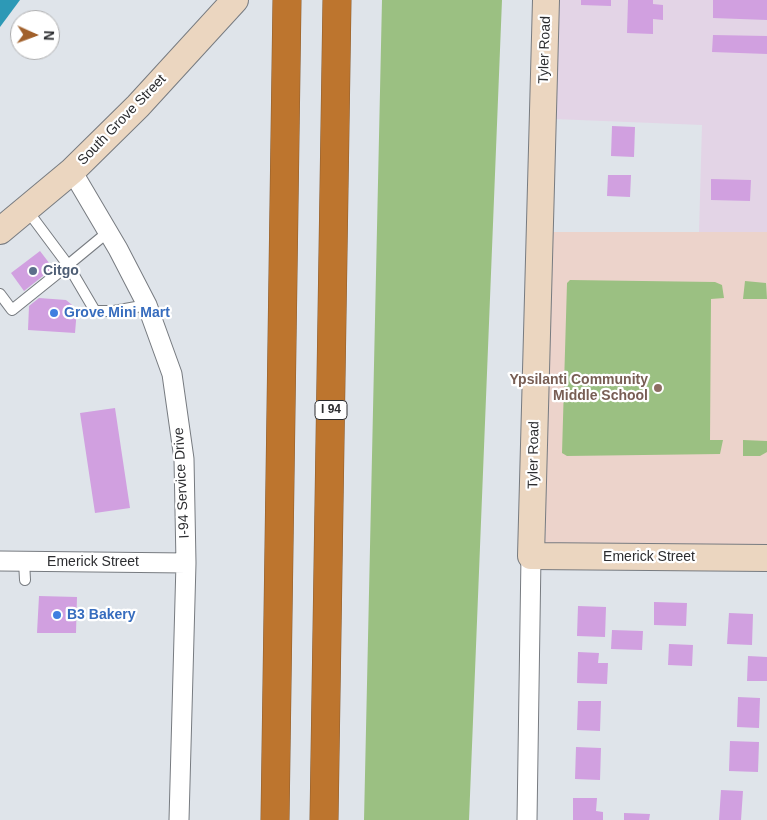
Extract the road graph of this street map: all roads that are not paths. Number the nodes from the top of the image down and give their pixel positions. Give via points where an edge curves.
1 (235, 0) edge
2 (287, 0) edge
3 (338, 0) edge
4 (546, 0) edge
5 (72, 171) junction
6 (27, 210) junction
7 (0, 231) edge
8 (108, 232) junction
9 (68, 265) junction
10 (0, 294) edge
11 (147, 305) junction
12 (531, 556) junction
13 (767, 558) edge
14 (0, 561) edge
15 (24, 561) junction
16 (186, 563) junction
17 (25, 580) dead end
18 (179, 820) edge
19 (275, 820) edge
20 (324, 820) edge
21 (527, 820) edge

1 - 5 street, South Grove Street
2 - 19 highway
3 - 20 highway, I 94
4 - 12 street, Tyler Road
5 - 6 street, South Grove Street
5 - 8 street, I-94 Service Drive
6 - 7 street, South Grove Street
6 - 9 lane
8 - 9 lane
8 - 11 street, I-94 Service Drive
9 - 10 lane via 12,310
9 - 11 lane via 95,311
11 - 16 street, I-94 Service Drive via 172,374 184,459
12 - 13 street, Emerick Street
12 - 21 street, Tyler Road
14 - 15 street, Emerick Street
15 - 16 street, Emerick Street
15 - 17 lane
16 - 18 street, I-94 Service Drive

